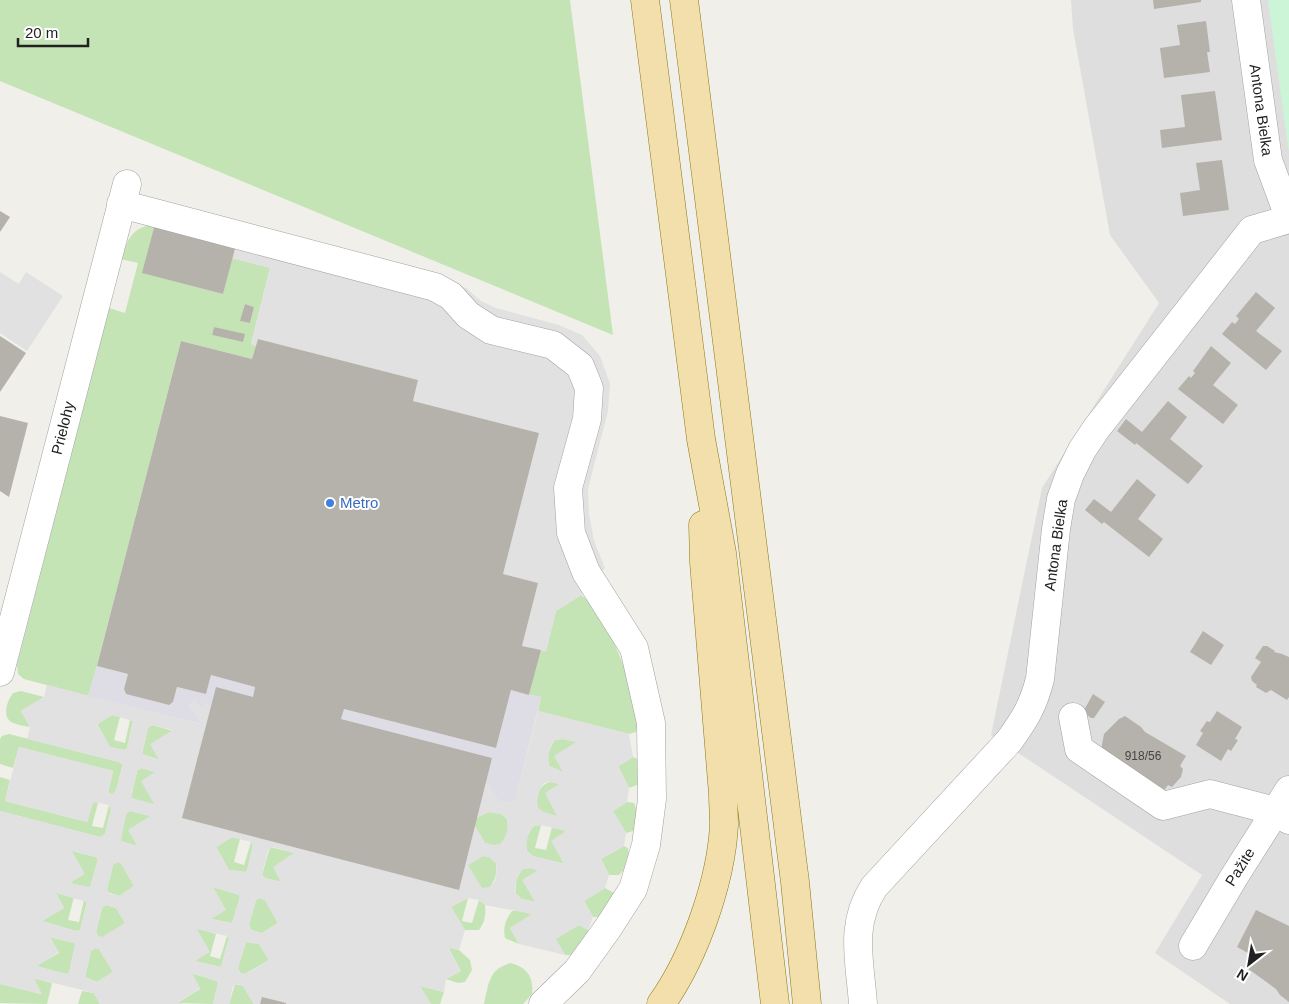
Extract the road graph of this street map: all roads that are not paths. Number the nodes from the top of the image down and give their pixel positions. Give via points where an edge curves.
1 (645, 0) edge
2 (684, 0) edge
3 (1246, 0) edge
4 (1289, 218) edge
5 (701, 439) junction
6 (0, 672) edge
7 (1073, 717) dead end
8 (1284, 807) edge
9 (1193, 946) dead end
10 (543, 1004) edge
11 (661, 1004) edge
12 (775, 1004) edge
13 (807, 1004) edge
14 (863, 1004) edge

1 - 5 main road
2 - 13 main road via 795,882
3 - 4 street, Antona Bielka via 1268,160
4 - 14 street, Antona Bielka via 1252,230 1082,450 1070,474 1058,514 1040,679 1034,700 1009,741 874,887 862,908 857,934
5 - 11 main road via 704,562 724,826 708,907 689,955
5 - 12 main road via 722,553
6 - 10 street, Prielohy via 124,194 435,287 451,296 468,315 490,330 553,345 580,366 589,388 587,419 568,488 572,533 586,572 634,648 652,723 652,800 646,845 633,889 577,971
7 - 8 street via 1079,749 1163,806 1210,794
8 - 9 street, Pažite

